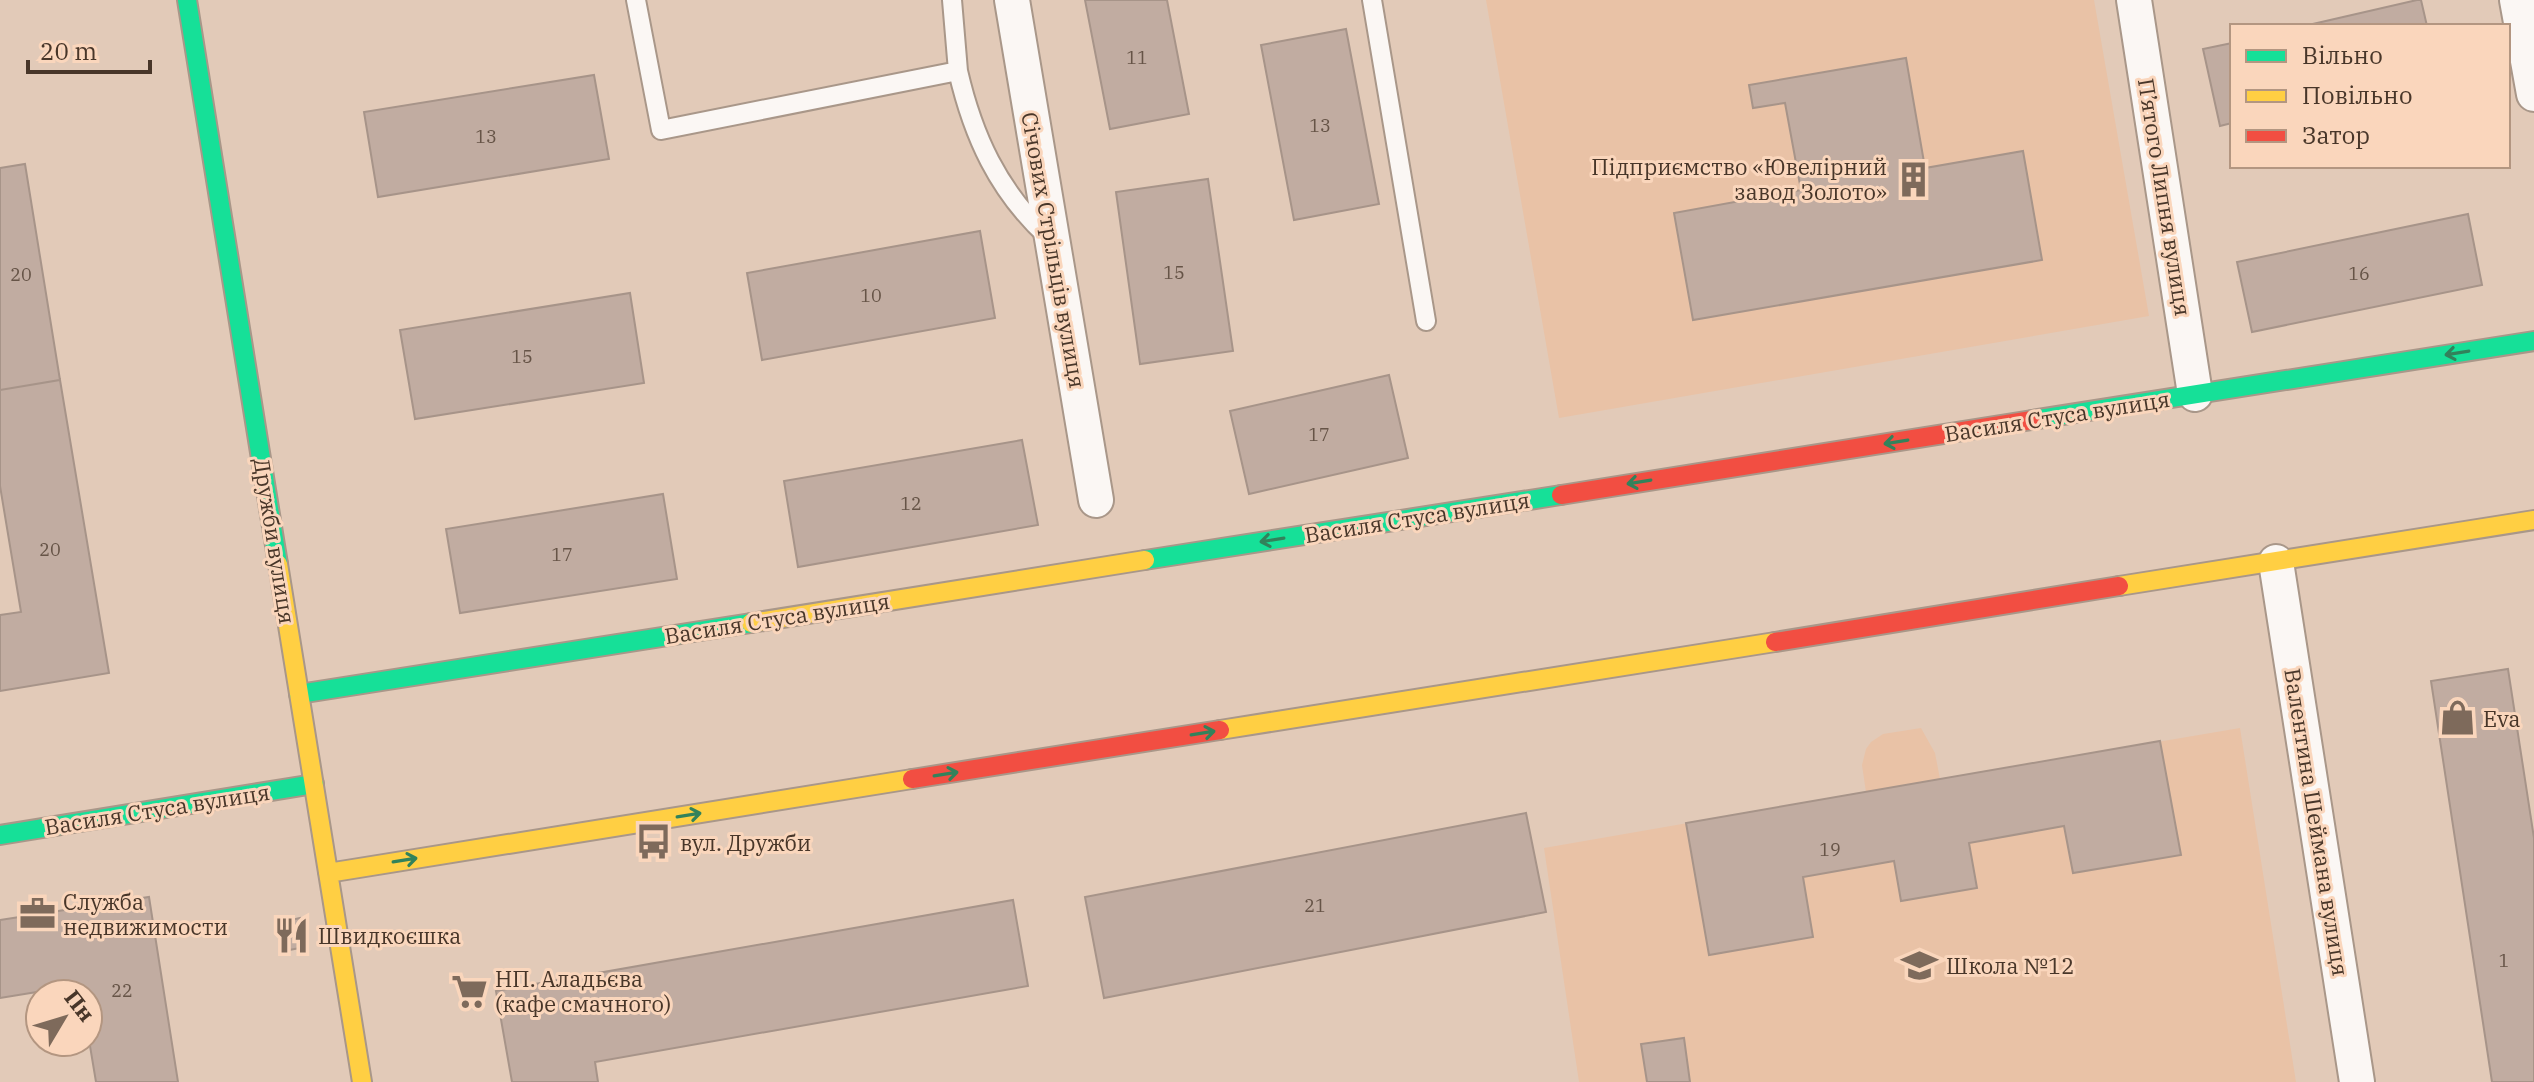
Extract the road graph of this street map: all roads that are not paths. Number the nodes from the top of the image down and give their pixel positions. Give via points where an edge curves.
1 (187, 0) edge
2 (636, 0) edge
3 (952, 0) edge
4 (1012, 0) edge
5 (1372, 0) edge
6 (2134, 0) edge
7 (2517, 0) edge
8 (958, 71) junction
9 (2534, 94) edge
10 (1052, 241) junction
11 (1426, 321) dead end
12 (2534, 341) edge
13 (2195, 394) junction
14 (1096, 500) dead end
15 (2534, 520) edge
16 (2276, 562) junction
17 (299, 694) junction
18 (314, 784) junction
19 (0, 835) edge
20 (328, 873) junction
21 (362, 1082) edge
22 (2357, 1082) edge

1 - 17 street, Дружби вулиця
2 - 8 lane via 661,130
3 - 8 lane
4 - 10 street, Січових Стрільців вулиця
5 - 11 lane
6 - 13 street, П’ятого Липня вулиця
7 - 9 street
8 - 10 lane via 968,113 1007,194
10 - 14 street, Січових Стрільців вулиця
12 -> 13 street, Василя Стуса вулиця
13 -> 17 street, Василя Стуса вулиця
15 - 16 street
20 -> 16 street
16 - 22 street, Валентина Шеймана вулиця
17 - 18 street, Дружби вулиця
18 - 19 street, Василя Стуса вулиця
18 - 20 street, Дружби вулиця
20 - 21 street, Дружби вулиця

